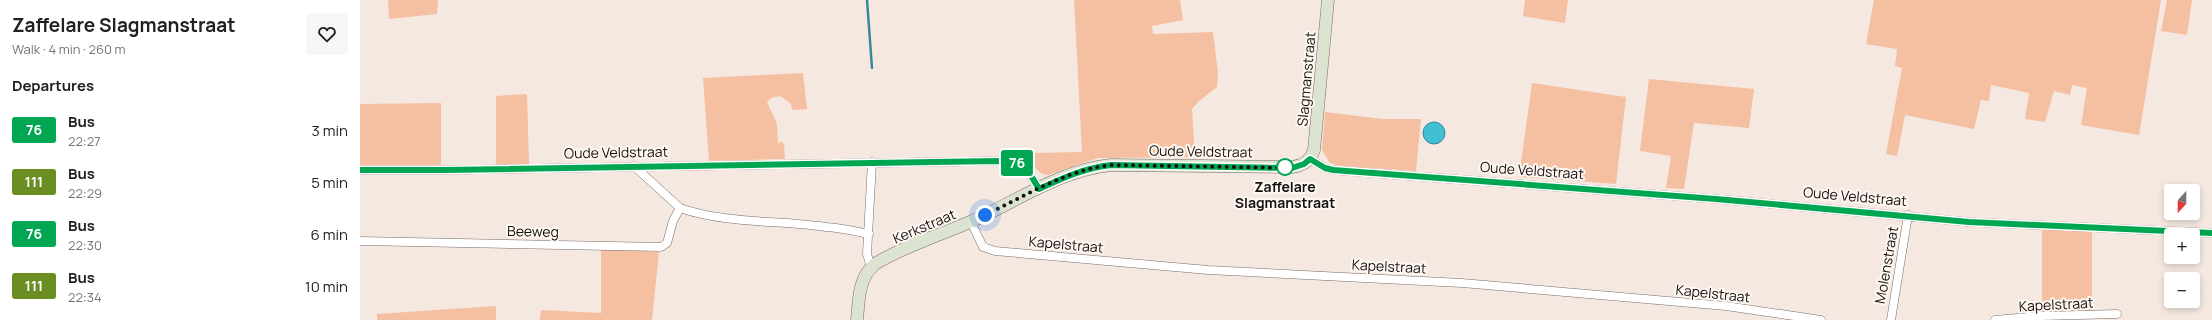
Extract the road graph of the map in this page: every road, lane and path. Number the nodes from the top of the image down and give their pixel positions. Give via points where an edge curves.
1 (1328, 0) edge
2 (1310, 159) junction
3 (872, 162) junction
4 (634, 166) junction
5 (360, 170) edge
6 (1039, 189) junction
7 (680, 208) junction
8 (1908, 215) junction
9 (971, 222) junction
10 (2212, 233) edge
11 (869, 234) junction
12 (360, 241) edge
13 (871, 268) junction
14 (2117, 314) dead end
15 (857, 320) edge
16 (1821, 320) edge
17 (1891, 320) edge
18 (1995, 320) edge

1 - 2 main road, Slagmanstraat via 1315,144
2 - 6 main road, Oude Veldstraat via 1292,168 1111,165 1093,167 1068,175
2 - 8 street, Oude Veldstraat via 1325,168 1337,170
3 - 4 street, Oude Veldstraat
3 - 6 street, Oude Veldstraat via 1016,162 1028,171
3 - 11 street
4 - 5 street, Oude Veldstraat
4 - 7 street
6 - 9 main road, Kerkstraat
7 - 11 street via 692,212 826,226
7 - 12 street, Beeweg via 673,221 667,243 661,247
8 - 10 street, Oude Veldstraat via 1969,222
8 - 17 street, Molenstraat
9 - 13 main road, Kerkstraat via 878,262
9 - 16 street, Kapelstraat via 984,246 995,251 1224,271 1462,283 1726,306
11 - 13 street via 867,254
13 - 15 main road, Kerkstraat via 860,288
14 - 18 street, Kapelstraat

